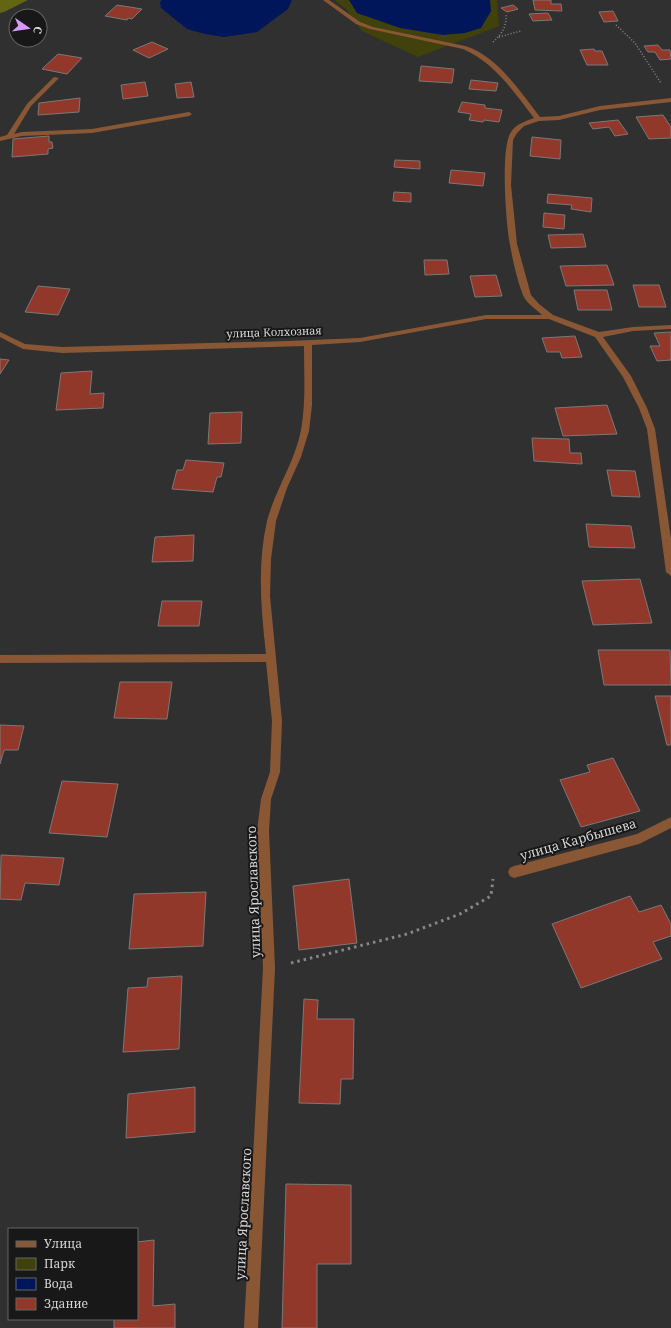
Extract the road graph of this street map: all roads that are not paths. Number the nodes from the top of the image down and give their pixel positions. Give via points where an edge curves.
1 (326, 0) edge
2 (56, 78) dead end
3 (671, 100) edge
4 (189, 114) dead end
5 (538, 119) junction
6 (10, 136) junction
7 (0, 139) edge
8 (550, 317) junction
9 (671, 327) edge
10 (0, 334) edge
11 (598, 335) junction
12 (308, 343) junction
13 (671, 572) edge
14 (270, 658) junction
15 (0, 659) edge
16 (671, 822) edge
17 (514, 872) dead end
18 (251, 1328) edge

1 - 5 street via 358,23 372,28 478,53 495,68
2 - 6 street via 29,105
3 - 5 street via 600,108 559,118
4 - 6 street via 92,131
5 - 8 street via 522,125 510,140 508,185 512,244 527,296
6 - 7 street
8 - 11 street
8 - 12 street, улица Колхозная via 486,317 360,340
9 - 11 street
10 - 12 street, улица Колхозная via 24,346 62,350
11 - 13 street via 627,376 651,429
12 - 14 street, улица Ярославского via 308,405 305,431 272,521 266,559 265,596
14 - 15 street
14 - 18 street, улица Ярославского via 277,720 275,772 266,799 263,831 269,968
16 - 17 street, улица Карбышева via 639,838

